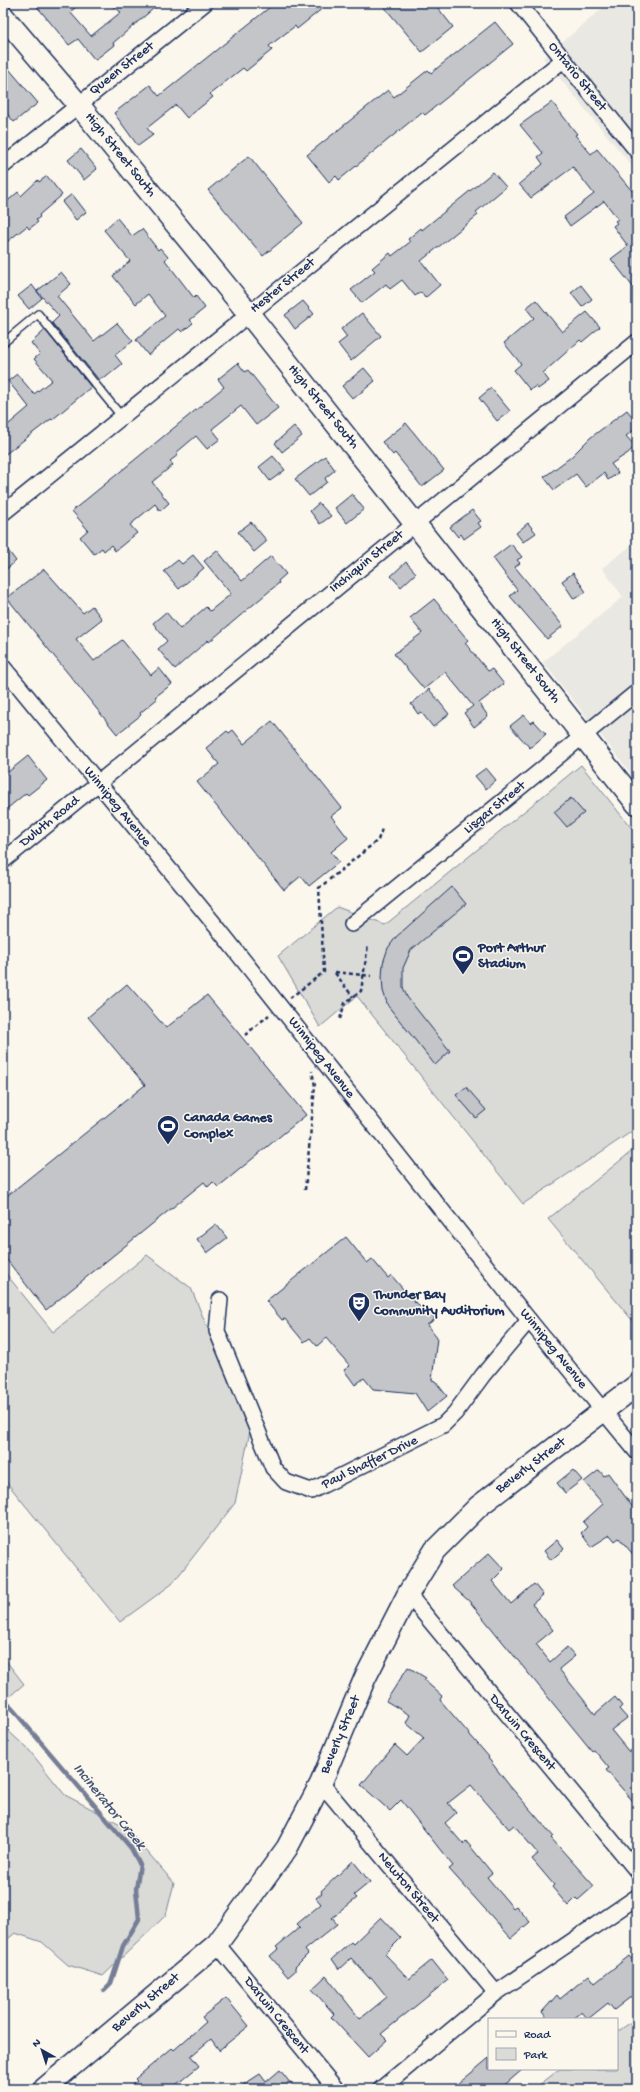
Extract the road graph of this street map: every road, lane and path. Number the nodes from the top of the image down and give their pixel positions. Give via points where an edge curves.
1 (205, 3) edge
2 (518, 3) edge
3 (3, 16) edge
4 (563, 60) junction
5 (78, 104) junction
6 (637, 151) edge
7 (3, 166) edge
8 (249, 314) junction
9 (637, 342) edge
10 (3, 343) edge
11 (122, 417) junction
12 (3, 514) edge
13 (415, 522) junction
14 (3, 667) edge
15 (637, 692) edge
16 (584, 735) junction
17 (98, 783) junction
18 (637, 804) edge
19 (382, 829) dead end
20 (3, 860) edge
21 (352, 924) dead end
22 (368, 945) dead end
23 (364, 975) junction
24 (371, 976) dead end
25 (353, 997) junction
26 (280, 1006) junction
27 (340, 1019) dead end
28 (245, 1035) dead end
29 (312, 1070) dead end
30 (306, 1190) dead end
31 (220, 1300) dead end
32 (529, 1320) junction
33 (637, 1385) edge
34 (604, 1411) junction
35 (637, 1452) edge
36 (408, 1594) junction
37 (321, 1783) junction
38 (637, 1871) edge
39 (637, 1897) edge
40 (216, 1944) junction
41 (496, 1993) junction
42 (55, 2086) edge
43 (336, 2089) edge
44 (381, 2089) edge

1 - 5 street, Queen Street
2 - 4 street, Ontario Street
3 - 5 street, High Street South
4 - 6 street, Ontario Street
4 - 8 street, Hester Street
5 - 7 street, Queen Street
5 - 8 street, High Street South
8 - 11 street, Hester Street
8 - 13 street, High Street South
9 - 13 street, Inchiquin Street
10 - 11 lane via 38,314
11 - 12 street, Hester Street
13 - 16 street, High Street South
13 - 17 street, Inchiquin Street
14 - 17 street, Winnipeg Avenue
15 - 16 street, Lisgar Street
16 - 18 street, High Street South
16 - 21 street, Lisgar Street
17 - 20 street, Duluth Road
17 - 26 street, Winnipeg Avenue
19 - 26 path via 378,840 319,888 324,972
22 - 23 path
23 - 24 path
23 - 25 path via 361,991
23 - 25 path via 335,972
25 - 27 path via 345,1003
26 - 28 path
26 - 32 street, Winnipeg Avenue
29 - 30 path via 315,1086
31 - 32 street, Paul Shaffer Drive via 217,1331 273,1468 286,1482 312,1491 443,1425
32 - 34 street, Winnipeg Avenue
33 - 34 street, Beverly Street
34 - 35 street, Winnipeg Avenue
34 - 36 street, Beverly Street via 479,1506 435,1550
36 - 37 street, Beverly Street via 365,1678
36 - 38 street, Darwin Crescent
37 - 40 street, Beverly Street via 287,1848
37 - 41 street, Newton Street
39 - 41 street
40 - 42 street, Beverly Street
40 - 43 street, Darwin Crescent
41 - 44 street

